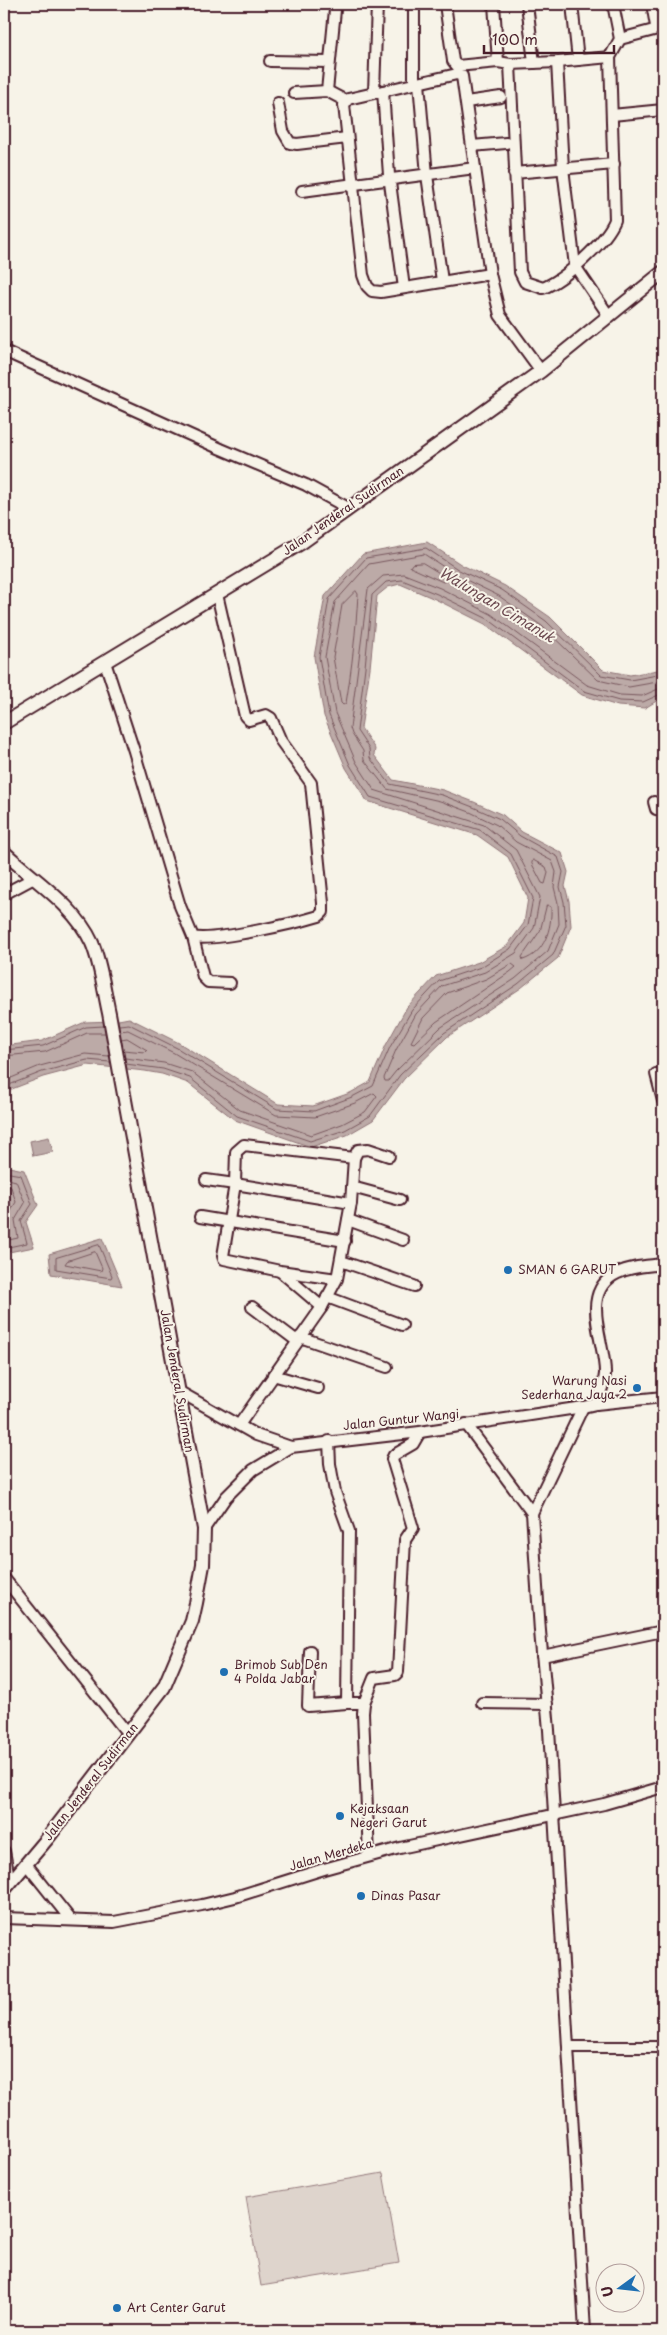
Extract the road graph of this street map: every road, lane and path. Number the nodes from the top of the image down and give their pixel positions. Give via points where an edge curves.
1 (377, 4) edge
2 (414, 4) edge
3 (445, 4) edge
4 (494, 4) edge
5 (527, 4) edge
6 (572, 4) edge
7 (613, 4) edge
8 (652, 4) edge
9 (335, 10) dead end
10 (620, 39) junction
11 (610, 57) junction
12 (578, 60) junction
13 (270, 61) dead end
14 (328, 62) junction
15 (498, 62) junction
16 (557, 62) junction
17 (534, 63) junction
18 (510, 64) junction
19 (417, 84) junction
20 (327, 91) junction
21 (378, 91) junction
22 (294, 93) dead end
23 (501, 97) dead end
24 (346, 101) junction
25 (466, 102) junction
26 (278, 103) dead end
27 (663, 110) edge
28 (612, 115) junction
29 (347, 138) junction
30 (506, 143) dead end
31 (472, 146) junction
32 (614, 164) junction
33 (475, 168) junction
34 (562, 168) junction
35 (514, 173) junction
36 (427, 175) junction
37 (390, 179) junction
38 (352, 185) junction
39 (302, 191) dead end
40 (574, 266) junction
41 (663, 272) edge
42 (490, 274) junction
43 (442, 281) junction
44 (404, 288) junction
45 (609, 316) junction
46 (4, 351) edge
47 (541, 371) junction
48 (348, 508) junction
49 (218, 594) junction
50 (105, 662) junction
51 (4, 723) edge
52 (654, 802) dead end
53 (663, 811) edge
54 (4, 852) edge
55 (32, 879) junction
56 (4, 894) edge
57 (193, 937) junction
58 (230, 983) dead end
59 (656, 1074) dead end
60 (663, 1100) edge
61 (389, 1156) dead end
62 (354, 1158) junction
63 (206, 1180) dead end
64 (235, 1184) junction
65 (352, 1187) junction
66 (400, 1200) dead end
67 (351, 1203) junction
68 (200, 1216) dead end
69 (228, 1220) junction
70 (348, 1220) junction
71 (403, 1240) dead end
72 (345, 1241) junction
73 (341, 1261) junction
74 (663, 1264) edge
75 (280, 1271) junction
76 (337, 1279) junction
77 (414, 1286) dead end
78 (327, 1297) junction
79 (252, 1307) dead end
80 (322, 1307) junction
81 (402, 1325) dead end
82 (299, 1339) junction
83 (387, 1367) dead end
84 (273, 1375) junction
85 (318, 1388) dead end
86 (180, 1392) junction
87 (663, 1396) edge
88 (596, 1404) junction
89 (583, 1407) junction
90 (466, 1424) junction
91 (239, 1425) junction
92 (420, 1432) junction
93 (330, 1441) junction
94 (291, 1447) junction
95 (532, 1513) junction
96 (204, 1529) junction
97 (4, 1578) edge
98 (663, 1632) edge
99 (310, 1651) dead end
100 (542, 1656) junction
101 (347, 1703) junction
102 (364, 1703) junction
103 (482, 1703) dead end
104 (547, 1704) junction
105 (128, 1734) junction
106 (663, 1787) edge
107 (554, 1814) junction
108 (4, 1851) edge
109 (369, 1856) junction
110 (27, 1865) junction
111 (7, 1887) edge
112 (4, 1918) edge
113 (71, 1920) junction
114 (569, 2047) junction
115 (663, 2047) edge
116 (585, 2331) edge

1 - 21 street
2 - 19 street
3 - 15 street via 455,65
4 - 15 street
5 - 17 street
6 - 12 street
7 - 10 street
8 - 10 street via 654,30
9 - 14 street
10 - 11 street
11 - 12 street
11 - 28 street
12 - 16 street
13 - 14 street
14 - 20 street
15 - 18 street
16 - 17 street
16 - 34 street
17 - 18 street
18 - 35 street
19 - 21 street
19 - 25 street via 461,74
19 - 36 street
20 - 22 street
20 - 24 street
21 - 24 street
21 - 37 street
23 - 25 street
24 - 29 street
25 - 31 street
26 - 29 street via 283,131 290,143
27 - 28 street
28 - 32 street
29 - 38 street
30 - 31 street
31 - 33 street
32 - 34 street
32 - 40 street via 615,220 604,240
33 - 36 street
33 - 42 street
34 - 35 street
34 - 40 street
35 - 40 street via 523,279 543,288
36 - 37 street
36 - 43 street
37 - 38 street
37 - 44 street
38 - 39 street
38 - 44 street via 367,286 378,292
40 - 45 street
41 - 45 main road, Jalan Jenderal Sudirman
42 - 43 street
42 - 47 street via 500,315
43 - 44 street
45 - 47 main road, Jalan Jenderal Sudirman
46 - 48 street via 306,485
47 - 48 main road, Jalan Jenderal Sudirman
48 - 49 main road, Jalan Jenderal Sudirman via 301,543
49 - 50 main road, Jalan Jenderal Sudirman
49 - 57 street via 245,716 250,720 266,715 270,718 311,783 323,912 312,918 263,929
50 - 51 main road, Jalan Jenderal Sudirman
50 - 57 street via 180,906
52 - 53 street via 656,809
54 - 55 main road, Jalan Jenderal Sudirman
55 - 56 street
55 - 86 main road, Jalan Jenderal Sudirman via 52,894 86,932 93,945 109,1013
57 - 58 street via 203,977 208,982
59 - 60 street
61 - 62 street via 364,1149 358,1150
62 - 64 street via 244,1145 236,1152
62 - 65 street
63 - 64 street
64 - 67 street
64 - 69 street
65 - 66 street
65 - 67 street
67 - 70 street
68 - 69 street
69 - 72 street
69 - 75 street via 224,1260
70 - 71 street
70 - 72 street
72 - 73 street
73 - 76 street
73 - 77 street
74 - 88 street via 618,1273 607,1281 598,1295 595,1310 605,1375
75 - 76 street
75 - 80 street
76 - 78 street
78 - 80 street
78 - 81 street
79 - 82 street
80 - 82 street
82 - 83 street
82 - 84 street
84 - 85 street
84 - 91 street
86 - 91 street, Jalan Guntur Wangi
86 - 96 main road, Jalan Jenderal Sudirman
87 - 88 street
88 - 89 street
89 - 90 street
89 - 95 street
90 - 92 street, Jalan Guntur Wangi
90 - 95 street, Jalan Guntur Wangi
91 - 94 street, Jalan Guntur Wangi via 272,1442
92 - 93 street, Jalan Guntur Wangi
92 - 102 street via 413,1444 392,1459 413,1528 405,1540 398,1672 374,1678
93 - 94 street, Jalan Guntur Wangi
93 - 101 street via 335,1492 349,1531
94 - 96 street via 253,1470 226,1497
95 - 100 street
96 - 105 main road, Jalan Jenderal Sudirman via 203,1564 192,1621 164,1687
97 - 105 street
98 - 100 street
99 - 101 street via 308,1706
100 - 104 street
101 - 102 street
102 - 109 street
103 - 104 street
104 - 107 street
105 - 110 main road, Jalan Jenderal Sudirman
106 - 107 street, Jalan Merdeka
107 - 109 street, Jalan Merdeka
107 - 114 street
108 - 111 street
109 - 113 street, Jalan Merdeka via 202,1905 114,1922
110 - 111 main road, Jalan Jenderal Sudirman
110 - 113 street
112 - 113 street, Jalan Merdeka
114 - 115 street
114 - 116 street

